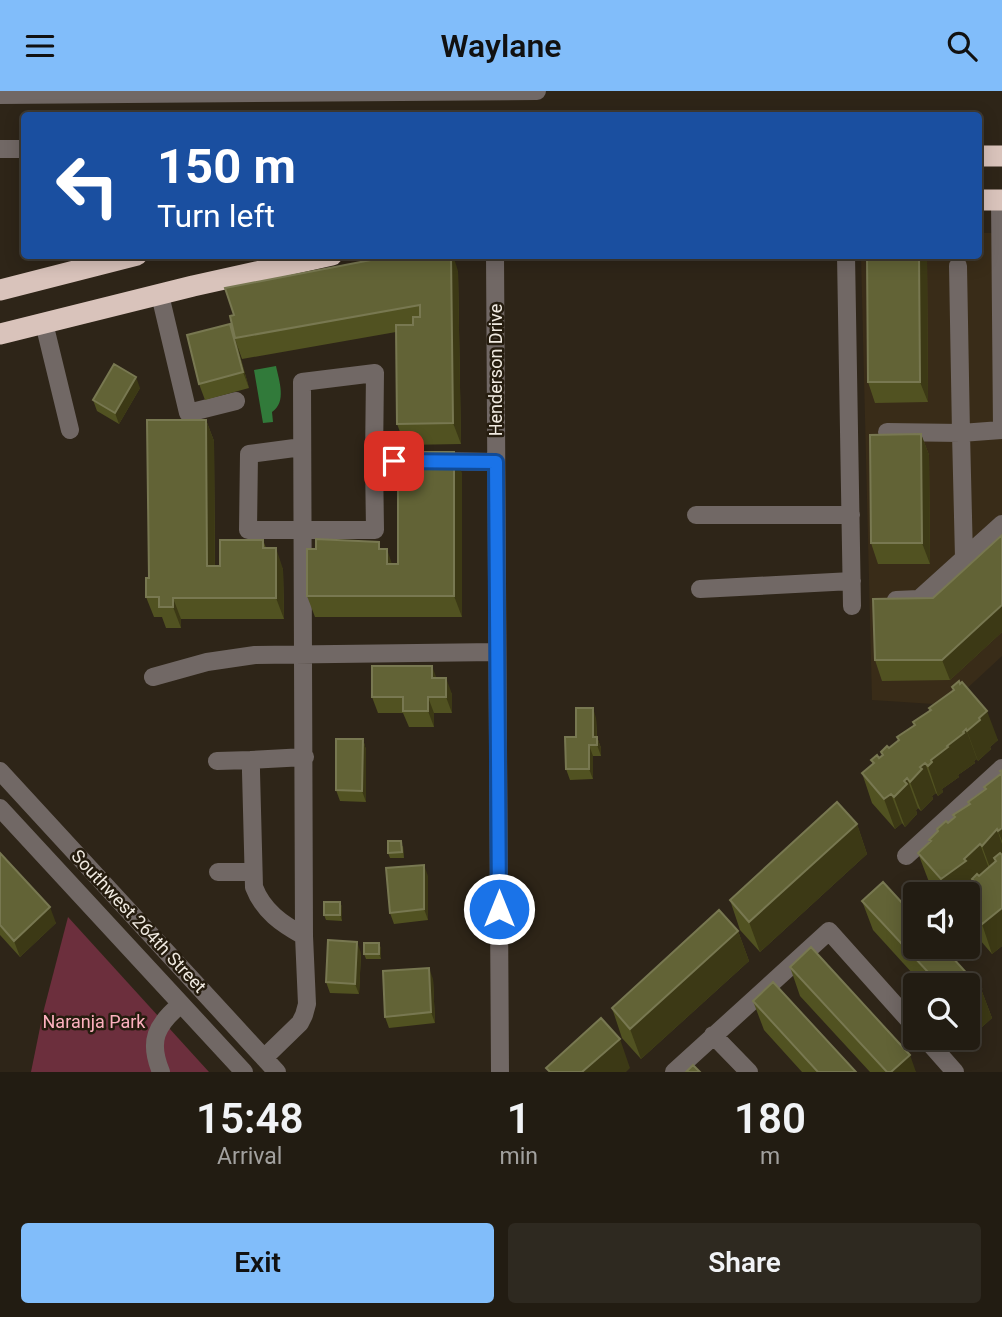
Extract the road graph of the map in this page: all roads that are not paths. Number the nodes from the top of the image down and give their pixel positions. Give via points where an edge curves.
1 (537, 91) edge
2 (0, 95) edge
3 (1002, 139) edge
4 (0, 149) edge
5 (21, 149) edge
6 (989, 156) edge
7 (982, 200) edge
8 (1001, 200) edge
9 (121, 259) edge
10 (315, 259) edge
11 (495, 259) edge
12 (846, 259) edge
13 (958, 266) dead end
14 (0, 290) edge
15 (160, 295) junction
16 (1001, 309) edge
17 (44, 323) junction
18 (0, 334) edge
19 (236, 401) dead end
20 (70, 430) dead end
21 (1001, 430) edge
22 (887, 432) edge
23 (961, 433) junction
24 (302, 447) junction
25 (374, 460) junction
26 (496, 462) junction
27 (696, 515) dead end
28 (851, 515) junction
29 (1002, 524) edge
30 (301, 531) junction
31 (964, 558) junction
32 (852, 581) junction
33 (700, 589) dead end
34 (882, 600) edge
35 (852, 607) dead end
36 (497, 652) junction
37 (304, 655) junction
38 (153, 677) dead end
39 (305, 757) junction
40 (251, 760) junction
41 (217, 761) dead end
42 (1002, 768) edge
43 (3, 780) edge
44 (0, 808) edge
45 (906, 856) dead end
46 (218, 872) dead end
47 (252, 872) junction
48 (304, 936) junction
49 (181, 1004) junction
50 (903, 1014) edge
51 (713, 1035) junction
52 (936, 1050) edge
53 (264, 1058) junction
54 (161, 1072) edge
55 (244, 1072) edge
56 (277, 1072) edge
57 (500, 1072) edge
58 (674, 1072) edge
59 (749, 1072) edge
60 (955, 1072) edge

1 - 2 street
3 - 6 highway
4 - 5 street
7 - 8 highway
8 - 16 street
9 - 14 highway
10 - 15 highway
11 - 26 street, Henderson Drive
12 - 28 street
13 - 23 street
15 - 17 highway
15 - 19 street via 177,339 188,413
16 - 21 street
17 - 18 highway
17 - 20 street
21 - 23 street
22 - 23 street
23 - 31 street
24 - 25 street via 302,381 375,373
24 - 30 street
24 - 30 street via 249,454 248,467 248,530
25 - 26 street
25 - 30 street via 375,530
26 - 36 street, Henderson Drive
27 - 28 street
28 - 32 street
29 - 31 street
30 - 37 street
31 - 34 street via 919,599
32 - 33 street
32 - 35 street
36 - 37 street
36 - 57 street, Henderson Drive
37 - 38 street via 233,658
37 - 39 street
39 - 40 street
39 - 48 street
40 - 41 street
40 - 47 street
42 - 45 street
43 - 53 street, Southwest 264th Street
44 - 49 street, Southwest 264th Street
46 - 47 street
47 - 48 street via 263,906
48 - 53 street via 304,1014
49 - 54 street via 163,1020 156,1034 154,1055
49 - 55 street, Southwest 264th Street
50 - 51 street via 829,931
51 - 58 street
51 - 59 street
52 - 60 street
53 - 56 street, Southwest 264th Street

